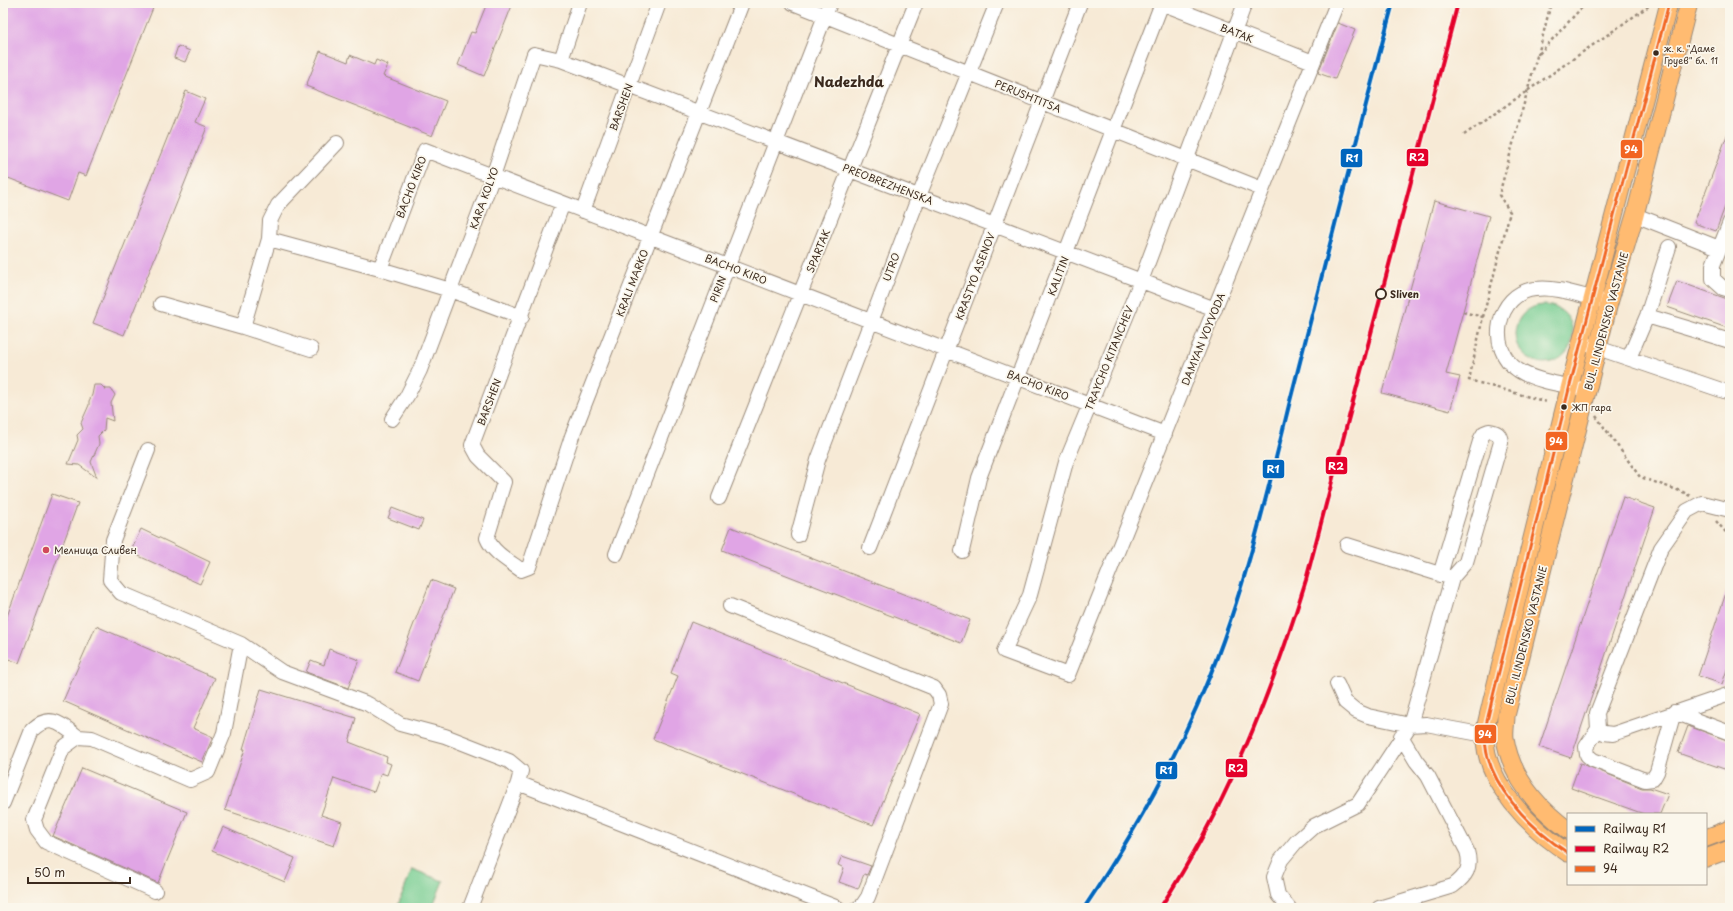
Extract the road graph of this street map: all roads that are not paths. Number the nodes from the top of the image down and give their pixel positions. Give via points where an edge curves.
1 (580, 3) edge
2 (659, 3) edge
3 (742, 3) edge
4 (793, 3) edge
5 (916, 3) edge
6 (997, 3) edge
7 (1080, 3) edge
8 (1161, 3) edge
9 (1245, 3) edge
10 (1337, 3) edge
11 (1669, 3) edge
12 (1689, 3) edge
13 (828, 9) edge
14 (1234, 32) junction
15 (900, 45) junction
16 (561, 60) junction
17 (1313, 62) junction
18 (969, 73) junction
19 (629, 86) junction
20 (1042, 102) junction
21 (699, 113) junction
22 (1113, 130) junction
23 (337, 142) dead end
24 (776, 142) junction
25 (1187, 159) junction
26 (850, 170) junction
27 (493, 176) junction
28 (1262, 189) junction
29 (919, 196) junction
30 (563, 203) junction
31 (583, 211) junction
32 (1635, 215) junction
33 (1730, 222) edge
34 (994, 225) junction
35 (650, 236) junction
36 (269, 239) junction
37 (1669, 247) dead end
38 (1720, 248) junction
39 (1067, 253) junction
40 (727, 266) junction
41 (380, 269) junction
42 (1141, 281) junction
43 (450, 290) junction
44 (1730, 290) edge
45 (800, 294) junction
46 (1592, 299) junction
47 (1609, 303) junction
48 (161, 304) dead end
49 (1215, 309) junction
50 (1647, 316) junction
51 (522, 317) junction
52 (870, 321) junction
53 (243, 327) junction
54 (1730, 341) edge
55 (1581, 342) junction
56 (1598, 348) junction
57 (311, 350) dead end
58 (946, 350) junction
59 (1629, 358) junction
60 (1018, 378) junction
61 (1570, 385) junction
62 (1588, 390) junction
63 (1730, 392) edge
64 (1089, 405) junction
65 (392, 419) dead end
66 (1165, 434) junction
67 (148, 450) dead end
68 (719, 498) dead end
69 (1730, 510) edge
70 (798, 535) dead end
71 (1347, 545) dead end
72 (870, 548) dead end
73 (962, 551) dead end
74 (616, 554) dead end
75 (529, 567) joint
76 (1446, 576) junction
77 (730, 606) dead end
78 (241, 644) junction
79 (1068, 675) joint
80 (1338, 684) dead end
81 (1730, 694) edge
82 (1674, 712) junction
83 (1410, 725) junction
84 (1598, 729) junction
85 (1730, 733) edge
86 (1485, 735) junction
87 (1401, 736) junction
88 (78, 737) junction
89 (518, 783) junction
90 (3, 803) edge
91 (1567, 829) edge
92 (1730, 829) edge
93 (1707, 838) edge
94 (1730, 849) edge
95 (1567, 852) edge
96 (1707, 858) edge
97 (155, 891) dead end
98 (470, 908) edge
99 (838, 908) edge
100 (858, 908) edge
101 (1289, 908) edge
102 (1379, 908) edge

1 - 16 street
2 - 19 street, BARSHEN
3 - 21 street, KRALI MARKO
4 - 13 street, PERUSHTITSA
5 - 15 street, SPARTAK
6 - 18 street, UTRO
7 - 20 street, KRASTYO ASENOV
8 - 14 street, BATAK
8 - 22 street, KALITIN
9 - 14 street, TRAYCHO KITANCHEV
10 - 17 street, DAMYAN VOYVODA
11 - 46 main road, BUL. ILINDENSKO VASTANIE
12 - 32 main road, BUL. ILINDENSKO VASTANIE
13 - 15 street, PERUSHTITSA
13 - 24 street, PIRIN
14 - 17 street, BATAK
14 - 25 street, TRAYCHO KITANCHEV
15 - 18 street, PERUSHTITSA
15 - 26 street, SPARTAK
16 - 19 street, PREOBREZHENSKA
16 - 27 street, KARA KOLYO via 534,54
17 - 28 street, DAMYAN VOYVODA
18 - 20 street, PERUSHTITSA
18 - 29 street, UTRO
19 - 21 street, PREOBREZHENSKA
19 - 31 street, BARSHEN
20 - 22 street, PERUSHTITSA
20 - 34 street, KRASTYO ASENOV
21 - 24 street, PREOBREZHENSKA
21 - 35 street, KRALI MARKO
22 - 25 street, PERUSHTITSA
22 - 39 street, KALITIN
23 - 36 street via 278,205 270,221
24 - 26 street, PREOBREZHENSKA
24 - 40 street, PIRIN
25 - 28 street, PERUSHTITSA
25 - 42 street, TRAYCHO KITANCHEV
26 - 29 street, PREOBREZHENSKA
26 - 45 street, SPARTAK
27 - 30 street, BACHO KIRO
27 - 41 street, BACHO KIRO via 426,150
27 - 43 street, KARA KOLYO
28 - 49 street, DAMYAN VOYVODA
29 - 34 street, PREOBREZHENSKA
29 - 52 street, UTRO
30 - 31 street, BACHO KIRO
30 - 51 street, BARSHEN
31 - 35 street, BACHO KIRO
32 - 38 street
32 - 47 main road, BUL. ILINDENSKO VASTANIE
33 - 38 street
34 - 39 street, PREOBREZHENSKA
34 - 58 street, KRASTYO ASENOV
35 - 40 street, BACHO KIRO
35 - 75 street, KRALI MARKO via 572,436
36 - 41 street
36 - 53 street
37 - 50 street
38 - 44 street via 1713,265 1713,279 1723,288
39 - 42 street, PREOBREZHENSKA
39 - 60 street, KALITIN
40 - 45 street, BACHO KIRO
40 - 74 street, PIRIN
41 - 43 street
42 - 49 street, PREOBREZHENSKA
42 - 64 street, TRAYCHO KITANCHEV
43 - 51 street
43 - 65 street, KARA KOLYO via 420,370
45 - 52 street, BACHO KIRO
45 - 68 street, SPARTAK
46 - 47 street
46 - 55 main road, BUL. ILINDENSKO VASTANIE
46 - 61 street via 1551,289 1533,289 1516,297 1503,311 1497,330 1499,345 1508,362 1518,370 1534,377
47 - 56 main road, BUL. ILINDENSKO VASTANIE
48 - 53 street
49 - 66 street, DAMYAN VOYVODA
50 - 54 street
50 - 59 street
51 - 75 street, BARSHEN via 472,445 478,456 504,482 487,538 490,545 521,570
52 - 58 street, BACHO KIRO
52 - 70 street, UTRO via 818,460
53 - 57 street
55 - 56 street
55 - 61 main road, BUL. ILINDENSKO VASTANIE
56 - 59 street
56 - 62 main road, BUL. ILINDENSKO VASTANIE
58 - 60 street, BACHO KIRO
58 - 72 street, KRASTYO ASENOV
59 - 63 street
60 - 64 street, BACHO KIRO
60 - 73 street, KALITIN via 979,478
61 - 62 street
61 - 86 main road, BUL. ILINDENSKO VASTANIE
62 - 91 main road, BUL. ILINDENSKO VASTANIE via 1506,716 1505,738 1513,764 1530,796
64 - 66 street, BACHO KIRO
64 - 79 street, TRAYCHO KITANCHEV via 1066,462 1030,595 1004,651
66 - 79 street, DAMYAN VOYVODA
67 - 78 street via 113,540 110,580 121,593
69 - 84 street via 1702,503 1687,511 1661,548 1597,713
71 - 76 street
76 - 76 street via 1466,562 1501,442 1496,432 1489,431 1481,438
76 - 83 street
77 - 100 street via 934,688 939,695 942,704 868,897
78 - 88 street via 224,733 208,772 190,780 92,738
78 - 89 street via 282,672 368,704 400,724 445,736 509,761 521,771
80 - 83 street via 1345,702 1356,711
81 - 82 street
82 - 84 street via 1613,734
82 - 84 street via 1657,772 1652,779 1646,780 1593,760 1587,755 1586,747
82 - 85 street
83 - 86 street via 1426,724
83 - 87 street
86 - 95 main road, BUL. ILINDENSKO VASTANIE via 1490,763 1506,794 1527,821
87 - 101 street via 1358,804 1314,826 1281,860 1274,877 1278,895
87 - 102 street via 1428,776 1467,851 1470,859 1469,870 1453,886
88 - 90 street via 58,723 49,721 38,724 32,730
88 - 97 street via 63,748 34,820 37,830 46,842
89 - 98 street
89 - 99 street
92 - 93 main road
94 - 96 main road

